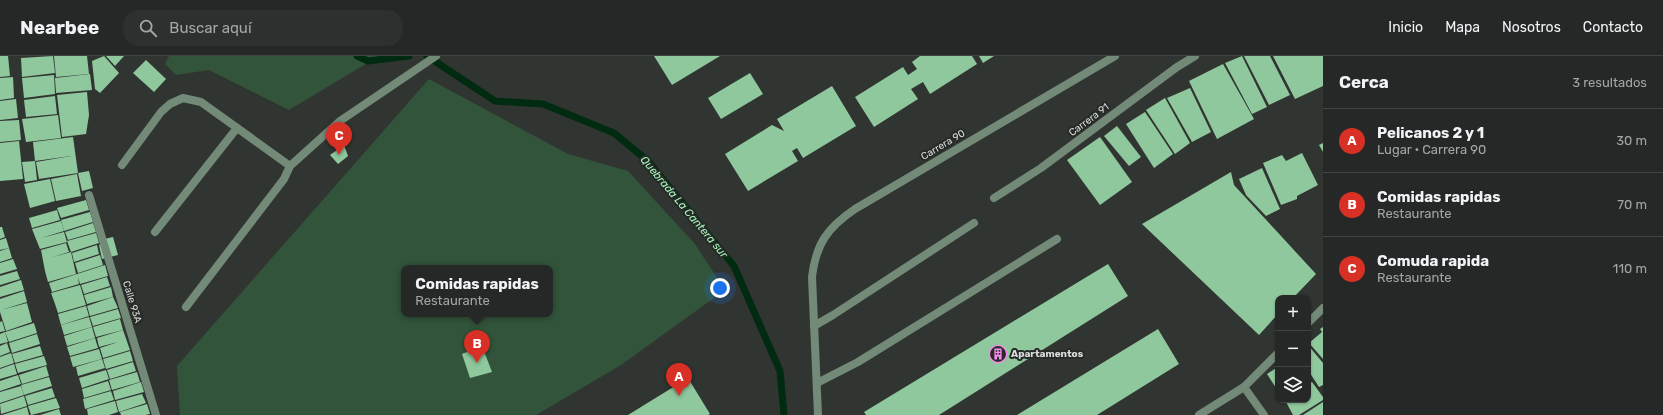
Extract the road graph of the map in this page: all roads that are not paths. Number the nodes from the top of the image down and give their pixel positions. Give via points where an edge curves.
1 (436, 56) edge
2 (1115, 56) edge
3 (1195, 56) edge
4 (237, 128) junction
5 (122, 165) dead end
6 (290, 166) junction
7 (89, 195) dead end
8 (994, 198) dead end
9 (974, 222) dead end
10 (155, 232) dead end
11 (1057, 239) dead end
12 (186, 307) dead end
13 (1323, 308) edge
14 (1311, 320) edge
15 (814, 326) junction
16 (1275, 356) edge
17 (817, 383) junction
18 (1244, 388) junction
19 (156, 415) edge
20 (818, 415) edge
21 (1199, 415) edge
22 (1264, 415) edge

1 - 6 street via 340,121
2 - 15 street, Carrera 90 via 839,220 825,236 814,261
3 - 8 street, Carrera 91 via 1041,168
4 - 5 street via 201,102 183,98 161,112
4 - 6 street
4 - 10 street
6 - 12 street via 284,179
7 - 19 street, Calle 93A
9 - 15 street
11 - 17 street via 858,362
13 - 14 street
15 - 17 street, Carrera 90
16 - 18 street
17 - 20 street, Carrera 90
18 - 21 street
18 - 22 street

